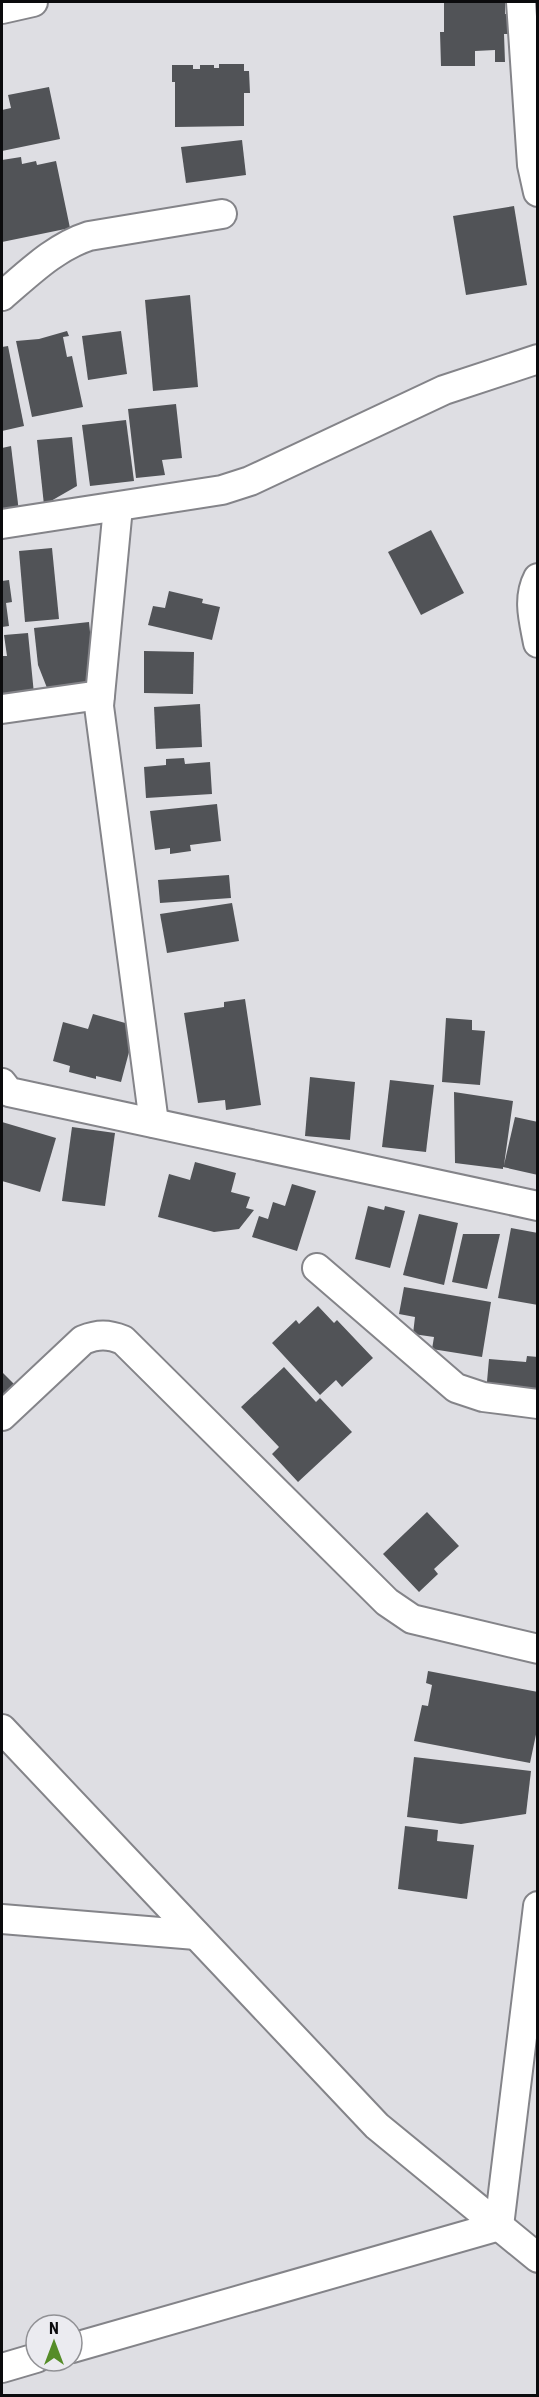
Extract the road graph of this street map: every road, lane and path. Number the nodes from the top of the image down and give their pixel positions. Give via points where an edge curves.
1 (33, 2) edge
2 (521, 2) edge
3 (2, 9) edge
4 (536, 174) edge
5 (222, 214) dead end
6 (2, 296) edge
7 (537, 359) edge
8 (118, 507) junction
9 (2, 524) edge
10 (537, 578) edge
11 (537, 643) edge
12 (100, 695) junction
13 (2, 709) edge
14 (2, 1083) edge
15 (154, 1124) junction
16 (537, 1206) edge
17 (317, 1268) dead end
18 (537, 1404) edge
19 (2, 1416) edge
20 (537, 1649) edge
21 (2, 1729) edge
22 (537, 1906) edge
23 (2, 1919) edge
24 (196, 1935) junction
25 (535, 1947) edge
26 (499, 2226) junction
27 (537, 2258) edge
28 (84, 2345) edge
29 (24, 2362) edge
30 (2, 2368) edge

1 - 3 street
2 - 4 street
5 - 6 street via 71,242
7 - 8 street via 444,390 250,481 213,492
8 - 9 street
8 - 12 street
10 - 11 street via 531,601
12 - 13 street
12 - 15 street
14 - 15 street via 9,1092
15 - 16 street
17 - 18 street via 456,1388 483,1397
19 - 20 street via 83,1340 97,1334 112,1335 123,1340 400,1612
21 - 24 street
22 - 25 street
23 - 24 street
24 - 26 street via 376,2126
25 - 26 street
26 - 27 street
26 - 28 street
29 - 30 street

